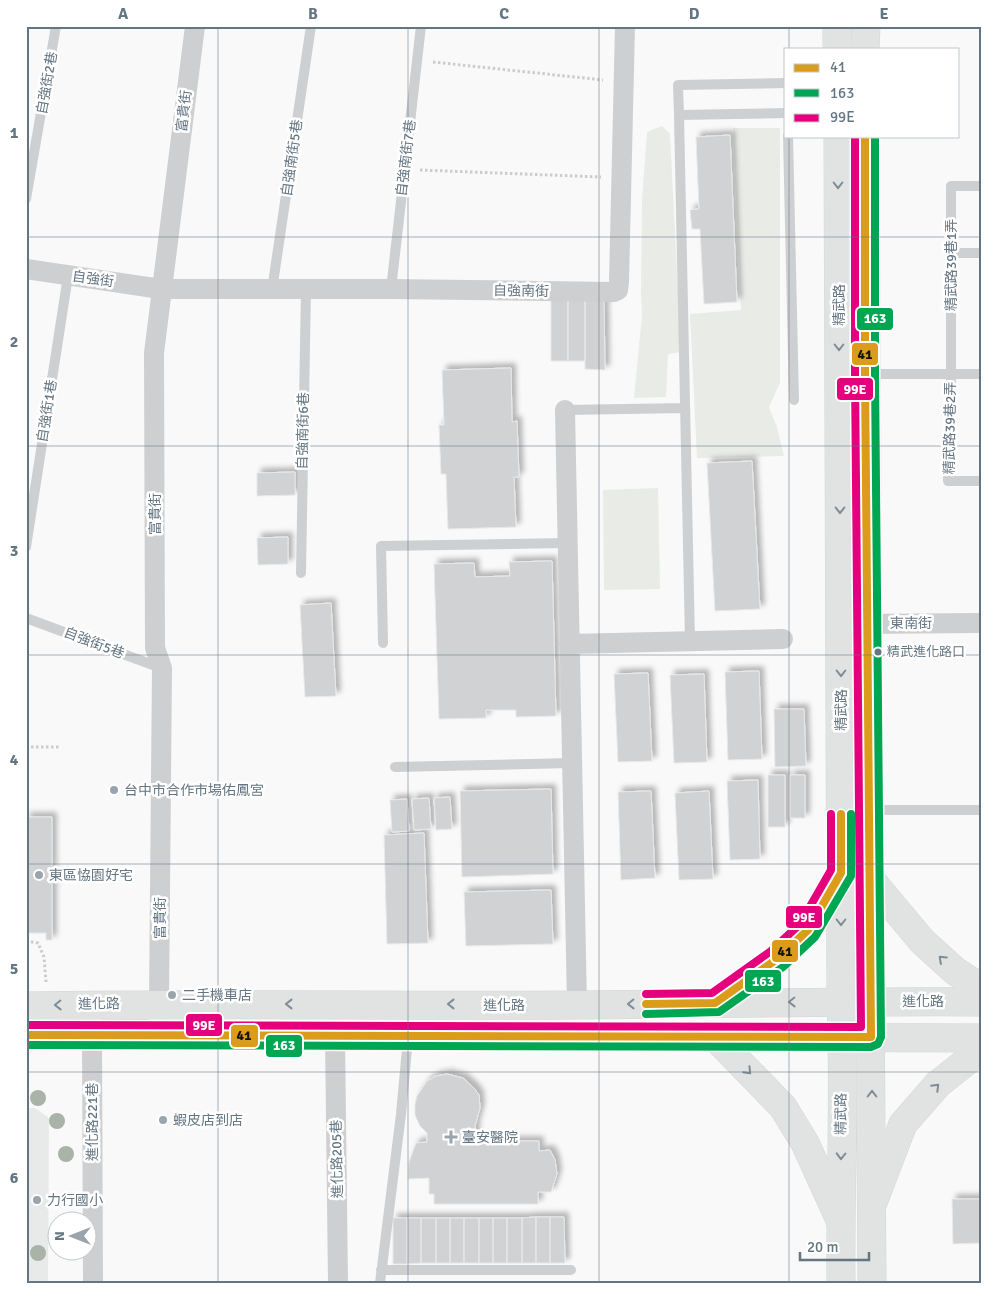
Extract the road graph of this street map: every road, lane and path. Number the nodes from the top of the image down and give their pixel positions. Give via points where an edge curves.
1 (56, 26) edge
2 (195, 26) edge
3 (311, 26) edge
4 (421, 26) edge
5 (625, 26) edge
6 (837, 26) edge
7 (866, 26) edge
8 (837, 48) edge
9 (866, 48) edge
10 (417, 60) junction
11 (624, 82) junction
12 (784, 83) edge
13 (784, 113) edge
14 (679, 115) junction
15 (788, 138) edge
16 (838, 138) edge
17 (865, 138) edge
18 (404, 170) junction
19 (621, 178) junction
20 (981, 186) edge
21 (26, 199) edge
22 (951, 253) junction
23 (981, 253) edge
24 (26, 269) edge
25 (68, 276) junction
26 (161, 289) junction
27 (306, 289) junction
28 (391, 289) junction
29 (272, 290) junction
30 (865, 374) junction
31 (951, 374) junction
32 (981, 374) edge
33 (794, 400) dead end
34 (685, 408) junction
35 (564, 410) joint
36 (981, 481) edge
37 (567, 543) junction
38 (26, 547) edge
39 (301, 573) dead end
40 (26, 618) edge
41 (981, 623) edge
42 (854, 624) junction
43 (783, 639) dead end
44 (690, 641) junction
45 (383, 643) dead end
46 (569, 644) junction
47 (162, 668) junction
48 (60, 747) dead end
49 (26, 748) edge
50 (572, 763) junction
51 (395, 767) dead end
52 (869, 810) junction
53 (981, 810) edge
54 (841, 873) junction
55 (871, 880) junction
56 (26, 941) edge
57 (981, 988) edge
58 (841, 1001) junction
59 (871, 1001) junction
60 (981, 1002) edge
61 (160, 1004) junction
62 (715, 1004) junction
63 (37, 1005) edge
64 (577, 1005) junction
65 (26, 1035) edge
66 (92, 1035) junction
67 (335, 1036) junction
68 (408, 1036) junction
69 (714, 1036) junction
70 (842, 1037) junction
71 (871, 1037) junction
72 (981, 1038) edge
73 (981, 1050) edge
74 (872, 1205) junction
75 (840, 1220) junction
76 (381, 1270) junction
77 (571, 1270) dead end
78 (93, 1283) edge
79 (338, 1283) edge
80 (380, 1283) edge
81 (841, 1283) edge
82 (872, 1283) edge

1 - 21 lane, 自強街2巷
2 - 26 street, 富貴街
3 - 29 lane, 自強南街5巷
4 - 10 lane, 自強南街7巷
5 - 11 street, 自強南街
6 - 8 main road
7 - 9 main road
10 - 11 path
10 - 18 lane, 自強南街7巷
11 - 19 street, 自強南街
12 - 14 lane via 678,85
13 - 14 lane
14 - 34 lane
15 - 33 lane
16 -> 42 main road, 精武路
17 - 30 main road, 精武路
18 - 19 path
18 - 28 lane, 自強南街7巷
19 - 28 street, 自強南街 via 619,282 618,290 614,292
20 - 22 lane, 精武路39巷1弄 via 951,186
22 - 23 lane
22 - 31 lane, 精武路39巷1弄
24 - 25 street, 自強街
25 - 26 street, 自強街
25 - 38 lane, 自強街1巷
26 - 29 street, 自強南街
26 - 47 street, 富貴街 via 154,353 155,648
27 - 28 street, 自強南街
27 - 29 street, 自強南街
27 - 39 lane, 自強南街6巷
30 - 31 lane
30 - 42 main road, 精武路
31 - 32 lane
31 - 36 lane, 精武路39巷2弄 via 948,481
34 - 35 lane
34 - 44 lane
35 - 37 street
37 - 45 lane via 381,546
37 - 46 street
40 - 47 lane, 自強街5巷
41 - 42 street, 東南街
42 - 52 main road, 精武路
42 -> 54 main road, 精武路
43 - 44 street
44 - 46 street
46 - 50 street
47 - 61 street, 富貴街
48 - 49 path
50 - 51 lane
50 - 64 street
52 - 53 lane
52 - 55 main road, 精武路
54 -> 58 main road, 精武路
54 - 62 main road via 808,930 777,959
57 -> 55 main road via 955,971 922,941
55 - 59 main road, 精武路
56 - 63 path via 38,943 44,957
58 - 59 main road, 進化路
58 -> 62 main road, 進化路
58 - 70 main road, 精武路
59 - 60 main road, 進化路
59 - 71 main road, 精武路
61 -> 63 main road, 進化路
64 -> 61 main road, 進化路
61 - 66 street
62 -> 64 main road, 進化路
65 - 66 main road
66 - 67 main road
66 - 78 street, 進化路221巷
67 - 68 main road
67 - 79 street, 進化路205巷
68 - 69 main road
68 - 76 lane
69 - 70 main road
69 -> 75 main road via 783,1107 804,1143
70 - 71 main road
70 -> 75 main road, 精武路
71 - 72 main road
74 -> 71 main road, 精武路
74 -> 73 main road via 903,1124 938,1084
74 - 82 main road, 精武路
75 - 81 main road, 精武路
76 - 77 lane
76 - 80 lane

